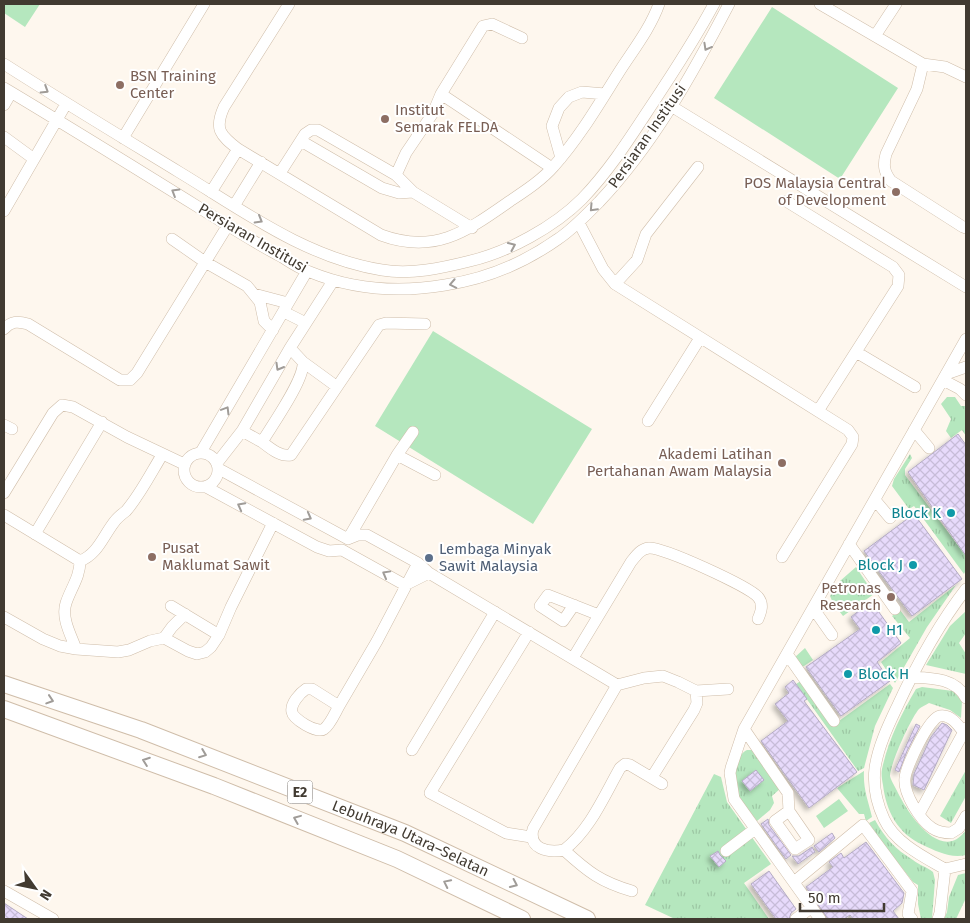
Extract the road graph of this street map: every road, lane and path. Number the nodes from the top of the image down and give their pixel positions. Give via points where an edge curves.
1 (204, 4) edge
2 (289, 4) edge
3 (659, 4) edge
4 (714, 4) edge
5 (730, 4) edge
6 (820, 4) edge
7 (896, 4) edge
8 (875, 36) junction
9 (522, 38) dead end
10 (4, 64) edge
11 (923, 64) junction
12 (966, 78) edge
13 (7, 91) edge
14 (441, 94) junction
15 (605, 94) junction
16 (66, 104) junction
17 (4, 105) edge
18 (671, 106) junction
19 (56, 120) junction
20 (4, 137) edge
21 (123, 138) junction
22 (301, 141) junction
23 (238, 149) junction
24 (561, 158) junction
25 (34, 159) junction
26 (261, 162) junction
27 (698, 167) dead end
28 (552, 168) junction
29 (280, 173) junction
30 (396, 175) junction
31 (211, 192) junction
32 (413, 192) junction
33 (786, 201) dead end
34 (234, 206) junction
35 (4, 211) edge
36 (579, 223) junction
37 (228, 225) junction
38 (472, 228) junction
39 (966, 228) edge
40 (172, 239) dead end
41 (205, 262) junction
42 (307, 272) junction
43 (333, 281) junction
44 (615, 284) junction
45 (966, 287) edge
46 (254, 294) junction
47 (318, 304) junction
48 (286, 307) junction
49 (306, 323) junction
50 (425, 324) dead end
51 (4, 329) edge
52 (273, 330) junction
53 (700, 338) junction
54 (966, 339) edge
55 (856, 352) junction
56 (296, 354) junction
57 (966, 367) edge
58 (944, 377) junction
59 (336, 386) junction
60 (915, 387) dead end
61 (966, 395) edge
62 (818, 411) junction
63 (648, 421) dead end
64 (102, 422) junction
65 (914, 430) junction
66 (242, 431) junction
67 (413, 432) dead end
68 (262, 442) junction
69 (929, 448) dead end
70 (201, 452) junction
71 (162, 455) junction
72 (397, 455) junction
73 (184, 464) junction
74 (218, 466) junction
75 (435, 475) dead end
76 (206, 487) junction
77 (4, 493) edge
78 (874, 500) junction
79 (4, 515) edge
80 (890, 518) dead end
81 (273, 523) junction
82 (35, 534) junction
83 (348, 539) junction
84 (849, 544) junction
85 (342, 550) junction
86 (782, 557) dead end
87 (80, 561) junction
88 (418, 563) junction
89 (429, 573) junction
90 (405, 585) junction
91 (966, 589) edge
92 (574, 605) dead end
93 (171, 606) dead end
94 (813, 608) junction
95 (895, 609) dead end
96 (495, 612) junction
97 (185, 614) junction
98 (599, 615) junction
99 (4, 617) edge
100 (758, 619) dead end
101 (529, 632) junction
102 (219, 634) junction
103 (832, 635) dead end
104 (164, 638) junction
105 (76, 649) junction
106 (787, 654) junction
107 (573, 658) junction
108 (911, 678) junction
109 (4, 684) edge
110 (617, 685) junction
111 (728, 689) dead end
112 (696, 691) junction
113 (966, 698) edge
114 (339, 706) dead end
115 (4, 709) edge
116 (834, 721) dead end
117 (744, 729) junction
118 (965, 730) edge
119 (412, 750) dead end
120 (789, 811) dead end
121 (919, 814) junction
122 (966, 816) edge
123 (755, 829) junction
124 (531, 836) junction
125 (564, 850) junction
126 (726, 851) dead end
127 (966, 864) edge
128 (945, 869) junction
129 (794, 882) junction
130 (4, 891) edge
131 (632, 892) dead end
132 (812, 908) junction
133 (53, 919) edge
134 (522, 919) edge
135 (588, 919) edge
136 (796, 919) edge
137 (820, 919) edge
138 (912, 919) edge
139 (938, 919) edge

1 - 21 street
2 - 23 street via 220,115 218,125 221,134
3 - 15 street
34 -> 4 street, Persiaran Institusi via 297,243 351,263 383,270 416,271 487,257 522,242 550,223 580,200 602,176 691,45
5 -> 18 street, Persiaran Institusi
6 - 8 street
7 - 8 street
8 - 11 street
9 - 14 street via 492,24 483,26
10 -> 16 street, Persiaran Institusi
11 - 12 street via 945,67
11 - 39 street via 917,89 886,154 884,170 891,181
13 - 17 street
13 - 19 street, Persiaran Institusi
14 - 28 street
14 - 30 street
15 - 24 street
15 - 24 street via 582,92 569,97 559,108 552,126
16 - 19 street
16 - 21 street, Persiaran Institusi
18 -> 36 street, Persiaran Institusi via 614,186
18 - 45 street
19 - 25 street
37 -> 19 street, Persiaran Institusi
20 - 25 street
21 - 31 street, Persiaran Institusi
22 - 29 street
22 - 30 street via 311,130 318,130
22 - 32 street via 382,188 399,194
23 - 26 street
23 - 31 street
24 - 28 street
25 - 35 street
26 - 29 street
26 - 34 street
27 - 44 street via 646,234 637,260
28 - 38 street
29 - 38 street via 381,235 398,241 431,242
30 - 32 street
31 - 34 street, Persiaran Institusi
32 - 38 street
33 - 55 street via 893,267 899,275 898,286
36 -> 43 street, Persiaran Institusi via 525,260 456,284 389,290
36 - 44 street via 603,269
37 - 41 street
37 - 42 street, Persiaran Institusi
40 - 41 street
41 - 46 street
41 - 51 street via 130,380 120,380 28,324 12,322
42 - 43 street, Persiaran Institusi
42 - 48 street
43 - 47 street
44 - 53 street
46 - 48 street
46 - 52 street via 260,302 264,321
47 - 49 street
47 - 56 street via 317,317
48 - 49 street
48 - 52 street
49 - 56 street
50 - 59 street via 379,325
70 -> 52 street
53 - 62 street
53 - 63 street
54 - 58 street
55 - 60 street
55 - 62 street
56 - 59 street
56 -> 66 street
56 - 68 street via 304,367
57 - 58 street
58 - 61 street
58 - 65 street
59 - 68 street via 291,456 280,454
62 - 86 street via 848,430 853,436 852,444
64 - 71 street
64 - 77 street via 62,405 53,413
64 - 82 street
65 - 69 street
65 - 78 street
66 - 68 street
66 - 74 street
67 - 72 street
70 - 73 street via 190,455
70 - 74 street via 211,455
71 - 73 street
71 - 87 street via 135,499 92,555
72 - 75 street
72 - 83 street
73 - 76 street via 183,474 188,482 196,487
74 - 76 street via 215,480
74 -> 83 street
81 -> 76 street
78 - 80 street
78 - 84 street
79 - 82 street
81 - 85 street via 317,547 329,551
81 - 102 street
82 - 87 street
83 - 85 street
83 - 88 street via 367,535
84 - 94 street
84 - 95 street
90 -> 85 street
87 - 105 street via 80,572 65,604 65,616
88 - 89 street
88 - 90 street
89 - 90 street
89 - 96 street
90 - 114 street
91 - 108 street
92 - 98 street
93 - 97 street
94 - 103 street
94 - 106 street
96 - 101 street
96 - 119 street
97 - 102 street
97 - 104 street
98 - 100 street via 635,557 646,548 657,548 712,570 755,595 762,604
98 - 107 street
99 - 105 street via 43,639
101 - 107 street
101 - 124 street via 430,793 506,833
102 - 104 street via 211,647 197,654
104 - 105 street via 118,652
106 - 116 street
106 - 117 street
107 - 110 street
108 - 113 street via 947,681 961,690
108 - 128 street via 885,732 875,768 876,796 884,821 899,838
109 -> 135 highway, Lebuhraya Utara–Selatan / E2 via 141,730 405,833
110 - 112 street via 663,676
110 - 124 street via 537,819
111 - 112 street
112 - 125 street via 698,703 657,780 625,764 584,830
134 -> 115 highway, Lebuhraya Utara–Selatan / E2 via 397,859 214,786
117 - 120 street via 788,793
117 - 123 street via 730,773 734,799
118 - 121 street
118 - 121 street via 942,715 936,717 925,731 904,780
121 - 122 street via 933,828 951,834
123 - 126 street
123 - 129 street
124 - 125 street via 540,848 554,852
125 - 131 street via 588,872
127 - 128 street
128 - 139 street
129 - 132 street
129 - 138 street via 863,825 912,891 908,914
130 - 133 street
132 - 136 street
132 - 137 street

